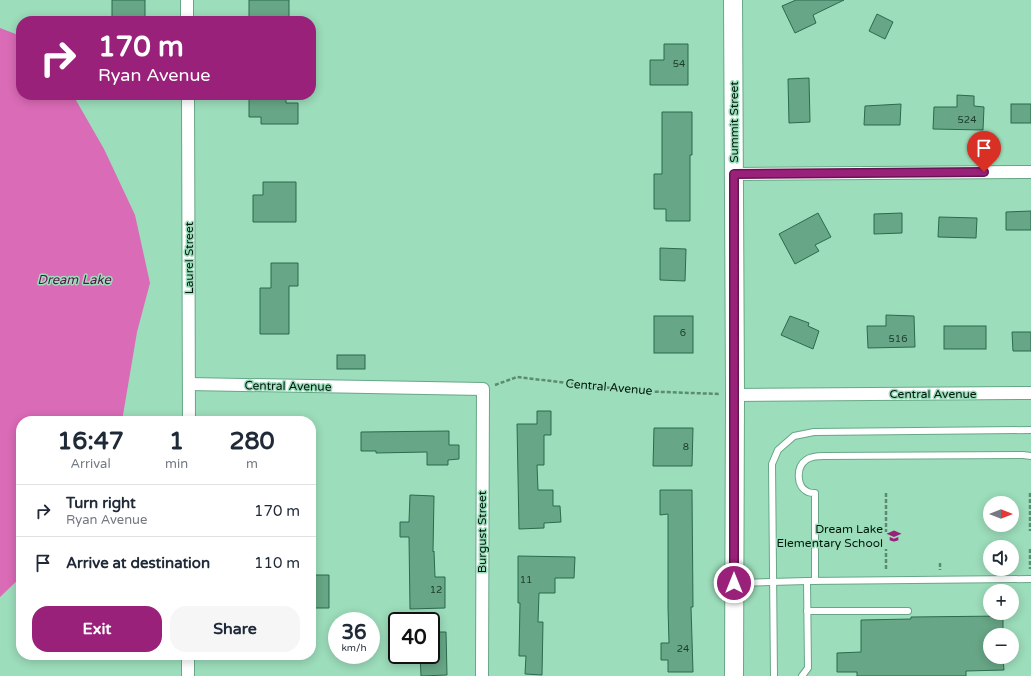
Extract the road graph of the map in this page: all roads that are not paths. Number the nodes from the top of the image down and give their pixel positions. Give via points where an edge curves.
1 (187, 0) edge
2 (733, 0) edge
3 (187, 16) edge
4 (188, 100) edge
5 (1031, 172) edge
6 (734, 174) junction
7 (190, 384) junction
8 (483, 389) joint
9 (1031, 393) edge
10 (735, 395) junction
11 (189, 416) edge
12 (1031, 430) edge
13 (1031, 456) edge
14 (1031, 579) edge
15 (807, 581) junction
16 (815, 581) junction
17 (772, 582) junction
18 (734, 583) junction
19 (807, 611) junction
20 (908, 611) dead end
21 (188, 660) edge
22 (188, 676) edge
23 (482, 676) edge
24 (734, 676) edge
25 (774, 676) edge
26 (802, 676) edge

1 - 3 street
2 - 6 street, Summit Street
4 - 7 street, Laurel Street
5 - 6 street
6 - 10 street, Summit Street
7 - 8 street, Central Avenue
7 - 11 street, Laurel Street
8 - 23 street, Burgust Street
9 - 10 street, Central Avenue
10 - 18 street, Summit Street
12 - 17 lane via 814,432 794,436 778,450 772,464
13 - 16 lane via 814,456 806,460 798,473 802,488 815,494
14 - 16 lane
15 - 16 lane
15 - 17 lane
15 - 19 lane
17 - 18 lane
17 - 25 lane
18 - 24 street, Summit Street
19 - 20 lane
19 - 26 lane via 808,668
21 - 22 street

